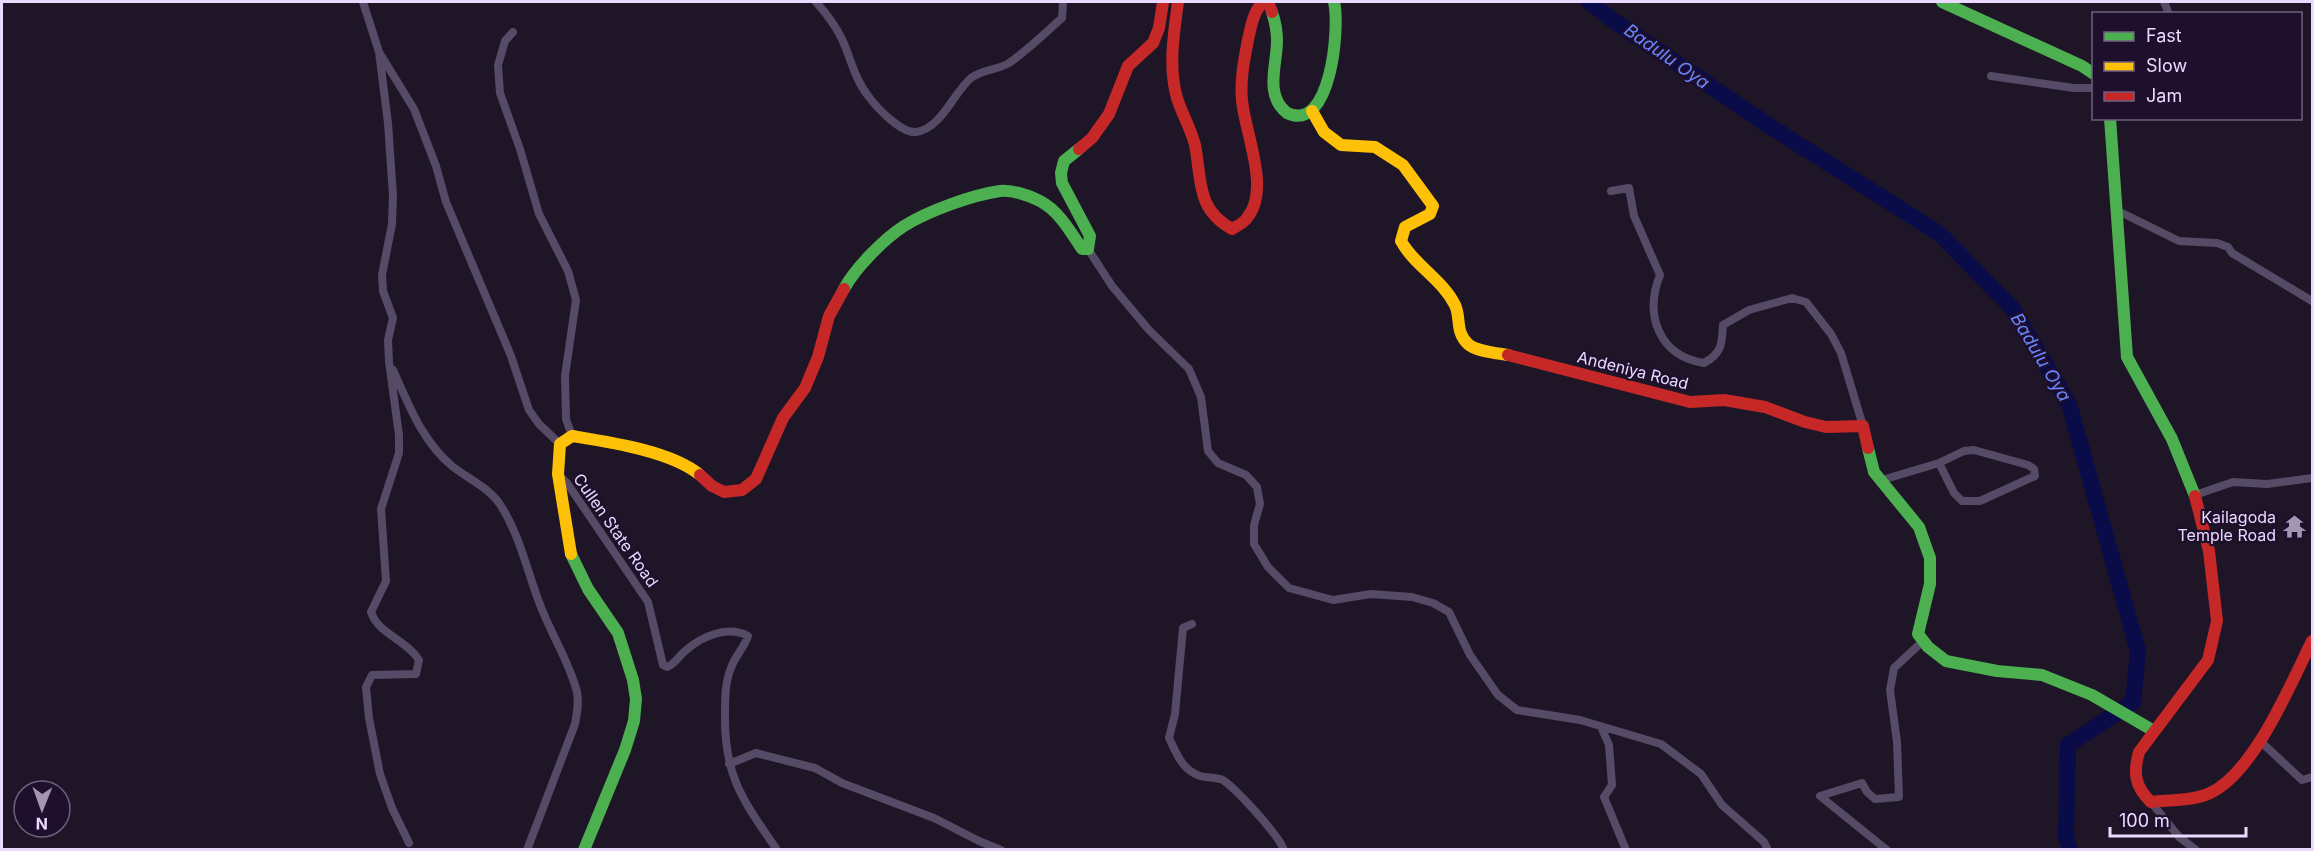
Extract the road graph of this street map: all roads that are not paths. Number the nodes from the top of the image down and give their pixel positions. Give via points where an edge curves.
1 (363, 2) edge
2 (816, 2) edge
3 (1063, 2) edge
4 (1163, 2) edge
5 (1178, 2) edge
6 (1334, 2) edge
7 (1942, 2) edge
8 (513, 32) dead end
9 (379, 52) junction
10 (2092, 73) edge
11 (1991, 76) dead end
12 (2092, 88) edge
13 (1312, 111) junction
14 (2110, 120) edge
15 (1611, 191) dead end
16 (2118, 211) junction
17 (1088, 249) junction
18 (2313, 302) edge
19 (389, 362) junction
20 (1863, 426) junction
21 (572, 436) junction
22 (560, 444) junction
23 (1939, 463) junction
24 (558, 474) junction
25 (2313, 478) edge
26 (1882, 480) junction
27 (2195, 495) junction
28 (1192, 624) dead end
29 (1923, 641) junction
30 (2313, 641) edge
31 (1601, 728) junction
32 (2154, 731) junction
33 (2260, 741) junction
34 (729, 764) junction
35 (2313, 777) edge
36 (2151, 802) junction
37 (409, 843) dead end
38 (527, 849) edge
39 (584, 849) edge
40 (777, 849) edge
41 (1001, 849) edge
42 (1284, 849) edge
43 (1626, 849) edge
44 (1768, 849) edge
45 (1887, 849) edge
46 (2196, 849) edge

1 - 9 street
2 - 3 street via 829,16 870,99 898,126 916,132 941,116 971,79 1008,64 1062,18
4 - 17 street via 1160,28 1153,42 1128,66 1109,114 1092,138 1064,161 1062,183 1090,236
5 - 13 street via 1173,66 1176,94 1194,143 1202,196 1210,213 1223,225 1242,225 1256,203 1255,162 1242,99 1246,47 1256,8 1263,2 1269,4 1275,16 1273,86 1279,106 1290,116
6 - 13 street via 1334,47 1323,95
7 - 10 street
8 - 21 street via 505,41 498,64 500,93 539,214 568,271 576,300 566,376 566,419
9 - 19 street via 393,196 392,224 381,275 393,318
9 - 22 street via 414,109 446,202 511,356 529,410
11 - 12 street
13 - 20 street, Andeniya Road via 1324,132 1341,145 1375,147 1403,165 1433,206 1430,214 1405,227 1401,242 1456,306 1458,328 1468,344 1690,402 1724,400 1765,407 1826,427
14 - 16 street
15 - 20 street via 1629,188 1634,216 1660,275 1654,290 1654,318 1668,348 1689,361 1704,363 1716,356 1723,325 1749,310 1792,298 1806,302 1841,353
16 - 18 street via 2179,240 2228,247
16 - 27 street via 2127,357 2172,439
17 - 21 street via 1083,249 1058,214 1040,201 1014,192 1001,191 956,203 904,226 849,280 829,316 805,388 783,418 756,479 742,490 724,492 670,459 612,442
17 - 31 street via 1112,286 1149,330 1189,369 1201,397 1208,451 1218,463 1246,475 1257,487 1260,504 1254,544 1268,567 1289,588 1333,600 1371,594 1433,603 1449,612 1470,655 1498,695 1517,710 1580,720
19 - 37 street via 399,453 381,509 386,581 371,612 374,622 419,660 416,674 372,675 366,687 380,774
19 - 38 street via 425,437 452,466 501,504 520,542 577,693 575,724
20 - 26 street via 1874,472
21 - 22 street
22 - 24 street
23 - 23 street via 1962,501 1980,501 2034,476 2034,469 2028,465 1974,450
23 - 26 street
24 - 34 street, Cullen State Road via 648,602 663,665 671,666 686,649 719,632 738,631 748,636 735,657 725,693
24 - 39 street via 569,550 588,589 618,633 636,699 625,750
25 - 27 street via 2267,484 2233,482
26 - 29 street via 1919,527 1930,558 1930,584 1918,634
27 - 32 street via 2209,551 2217,621 2208,660
28 - 42 street via 1183,628 1169,738 1183,766 1200,776 1222,779 1260,817
29 - 32 street via 1946,661 1997,672 2042,675 2074,686
29 - 45 street via 1894,668 1890,690 1899,797 1875,799 1862,783 1820,796
30 - 33 street
31 - 43 street via 1609,745 1612,785 1604,797
31 - 44 street via 1661,744 1701,774 1722,805
32 - 36 street via 2139,752 2134,780
33 - 35 street via 2302,780
33 - 36 street via 2234,778 2211,793
34 - 40 street, Cullen State Road via 737,789
34 - 41 street via 756,753 815,768
36 - 46 street via 2179,837

